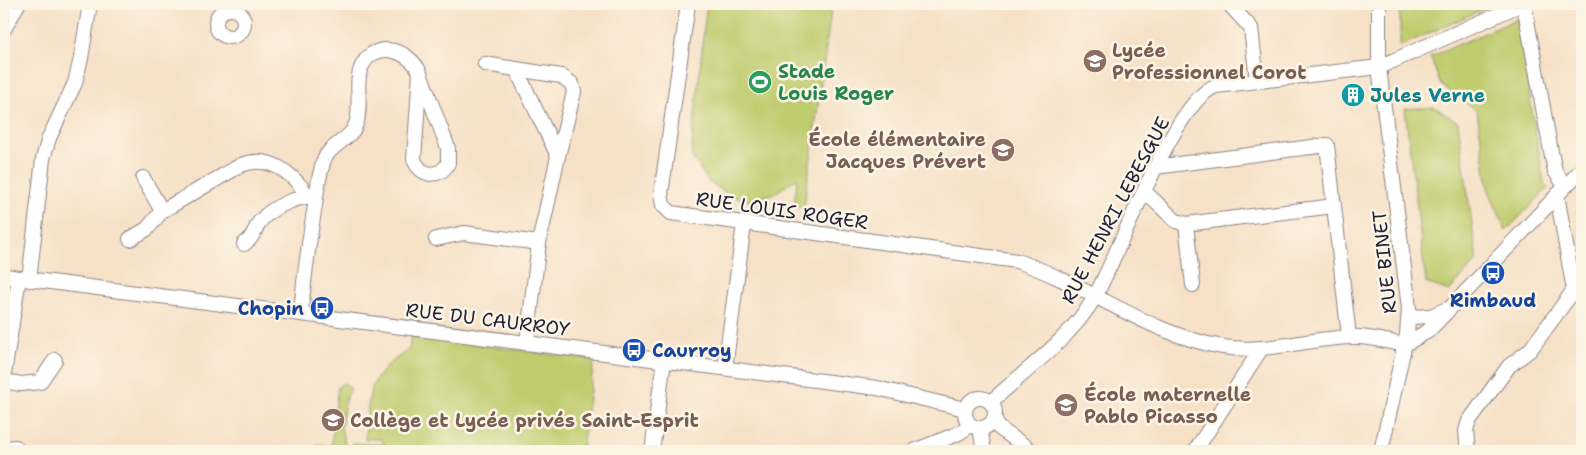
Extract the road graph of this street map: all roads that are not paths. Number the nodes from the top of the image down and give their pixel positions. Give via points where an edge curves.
1 (18, 4) edge
2 (90, 4) edge
3 (688, 4) edge
4 (1229, 4) edge
5 (1379, 4) edge
6 (1523, 4) edge
7 (4, 29) edge
8 (485, 64) dead end
9 (1379, 67) junction
10 (516, 69) junction
11 (420, 73) junction
12 (1257, 81) junction
13 (558, 156) junction
14 (1155, 167) junction
15 (1582, 169) edge
16 (143, 178) dead end
17 (1144, 191) junction
18 (1561, 191) junction
19 (312, 197) junction
20 (1334, 206) junction
21 (162, 211) junction
22 (744, 224) junction
23 (1186, 224) junction
24 (130, 239) dead end
25 (436, 239) dead end
26 (539, 243) junction
27 (244, 244) dead end
28 (4, 276) edge
29 (24, 279) junction
30 (1578, 285) edge
31 (1193, 286) dead end
32 (1094, 297) junction
33 (1458, 300) junction
34 (300, 314) junction
35 (1409, 316) junction
36 (1350, 337) junction
37 (526, 342) junction
38 (1404, 345) junction
39 (1261, 349) junction
40 (54, 360) dead end
41 (664, 360) junction
42 (725, 368) junction
43 (4, 374) edge
44 (4, 381) edge
45 (991, 402) junction
46 (965, 409) junction
47 (994, 420) junction
48 (976, 427) junction
49 (4, 448) edge
50 (16, 451) edge
51 (652, 451) edge
52 (914, 451) edge
53 (984, 451) edge
54 (1032, 451) edge
55 (1195, 451) edge
56 (1381, 451) edge
57 (1468, 451) edge

1 - 7 street
2 - 29 street via 74,83 43,159
3 - 22 street, RUE LOUIS ROGER via 662,201 666,210 676,214
4 - 12 street via 1251,28
5 - 9 street, RUE BINET
6 - 9 street, RUE HENRI LEBESGUE
6 - 18 street
8 - 10 street
9 - 12 street, RUE HENRI LEBESGUE
9 - 35 street, RUE BINET
10 - 13 street
10 - 13 street via 561,76 572,84 574,92
11 - 11 street via 414,159 421,170 434,174 446,167 450,154
11 - 19 street via 414,62 401,53 385,50 371,55 360,71 357,122 350,136 324,159
12 - 14 street, RUE HENRI LEBESGUE via 1216,86 1202,94
13 - 26 street
14 - 17 street, RUE HENRI LEBESGUE
14 - 20 street via 1327,145
15 - 18 street
16 - 21 street
17 - 23 street via 1176,221
17 - 32 street, RUE HENRI LEBESGUE
18 - 30 street
18 - 33 street
19 - 21 street via 286,171 263,162 252,162 241,165
19 - 27 street via 291,201 264,217 252,239
19 - 34 street
20 - 23 street
20 - 36 street
21 - 24 street via 147,228
22 - 32 street, RUE LOUIS ROGER via 1011,260 1053,275
22 - 42 street
23 - 31 street
25 - 26 street via 464,233
26 - 37 street
28 - 29 street, RUE DU CAURROY
29 - 34 street, RUE DU CAURROY
29 - 43 street
30 - 57 street via 1530,350 1510,366 1470,421 1466,431
32 - 39 street, RUE LOUIS ROGER via 1185,338 1232,349
32 - 45 street, RUE HENRI LEBESGUE via 1070,329
33 - 35 street via 1437,314
33 - 38 street via 1428,331
34 - 37 street, RUE DU CAURROY
35 - 38 street, RUE BINET
36 - 38 street, RUE LOUIS ROGER
36 - 39 street, RUE LOUIS ROGER
37 - 41 street, RUE DU CAURROY
38 - 56 street, RUE BINET
39 - 55 street
40 - 44 street via 40,382 21,384
41 - 42 street, RUE DU CAURROY
41 - 51 street
42 - 46 street, RUE DU CAURROY via 882,389
45 - 46 street via 983,397 976,398
45 - 47 street via 995,409
46 - 48 street via 966,420
47 - 48 street via 988,426
47 - 54 street via 999,428
48 - 52 street
48 - 53 street
49 - 50 street via 16,447

